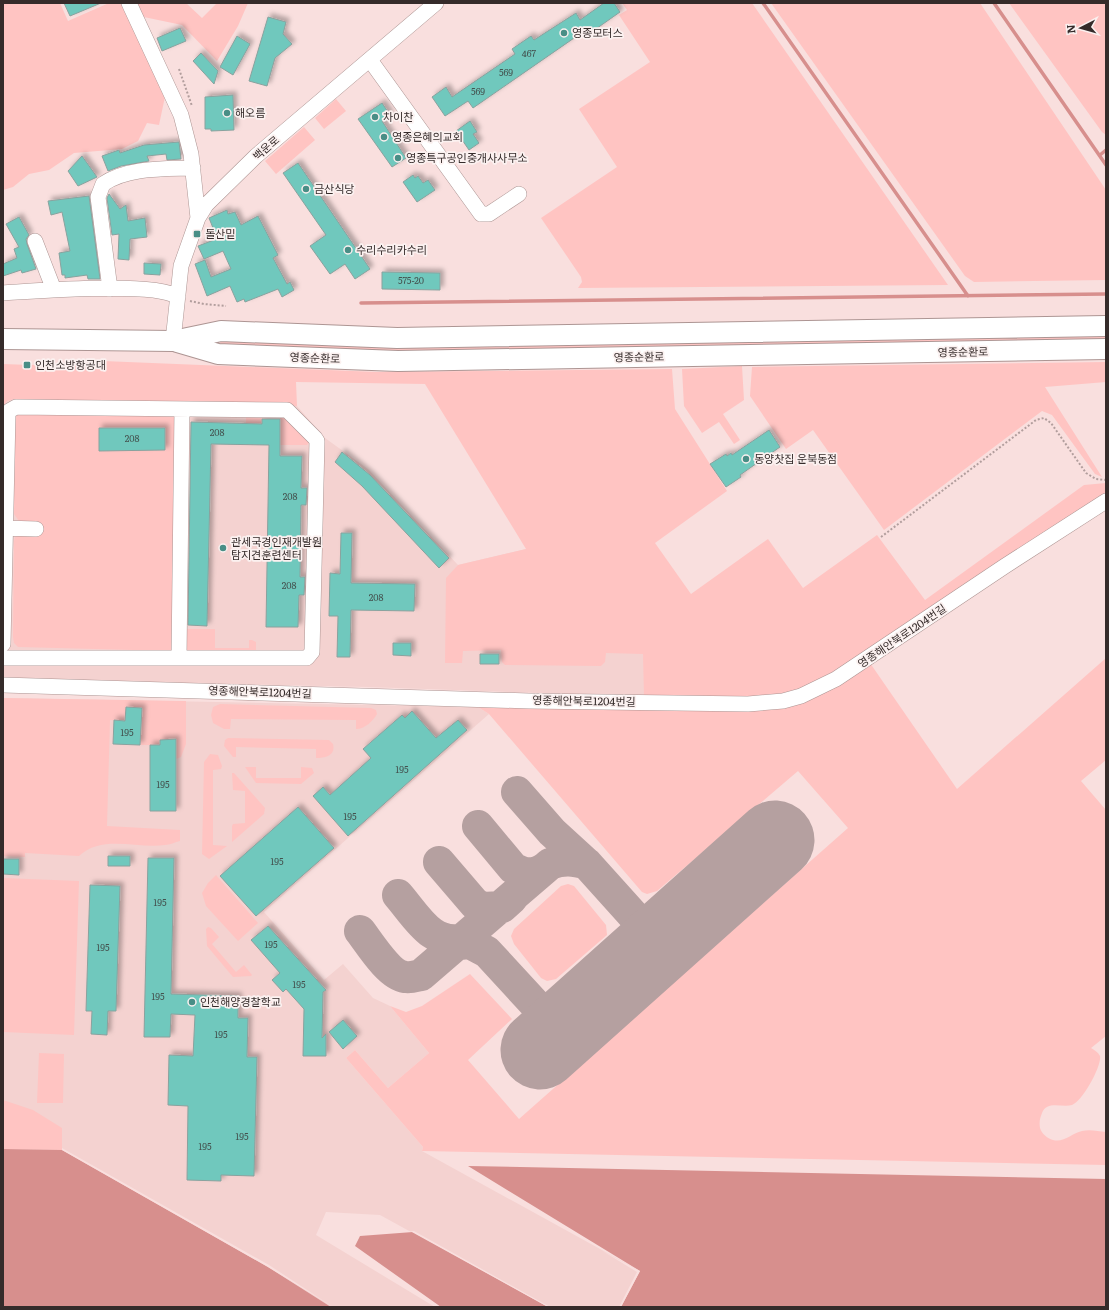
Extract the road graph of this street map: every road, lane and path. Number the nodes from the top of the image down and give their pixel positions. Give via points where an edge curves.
1 (129, 3) edge
2 (436, 3) edge
3 (370, 60) junction
4 (193, 168) junction
5 (519, 194) dead end
6 (198, 218) junction
7 (35, 241) dead end
8 (110, 289) junction
9 (54, 290) junction
10 (3, 293) edge
11 (178, 297) junction
12 (226, 306) dead end
13 (1106, 326) edge
14 (3, 338) edge
15 (173, 341) junction
16 (1106, 349) edge
17 (182, 409) junction
18 (1106, 480) edge
19 (1106, 501) edge
20 (6, 528) junction
21 (36, 529) dead end
22 (881, 537) dead end
23 (3, 644) edge
24 (3, 658) edge
25 (179, 658) junction
26 (3, 685) edge

1 - 4 street via 175,99
2 - 3 street, 백운로
3 - 5 street via 481,214 489,214
3 - 6 street, 백운로 via 256,156 206,205
4 - 6 street
4 - 8 street via 144,170 117,177 103,184 99,202
6 - 11 street, 백운로 via 181,266
7 - 9 street
8 - 9 street
8 - 11 street via 164,291
9 - 10 street
11 - 12 path via 204,304
11 - 15 street, 백운로
13 - 15 main road, 영종순환로 via 397,338 222,331
14 - 15 main road, 영종순환로
15 - 16 main road, 영종순환로 via 218,354 398,360
17 - 20 street via 12,409 8,414
17 - 25 street
17 - 25 street via 287,410 317,441 310,656
18 - 22 path via 1096,479 1086,473 1051,423 1044,418 1036,420
19 - 26 street, 영종해안북로1204번길 via 836,679 783,701 748,704 529,700
20 - 21 street
20 - 23 street
24 - 25 street

